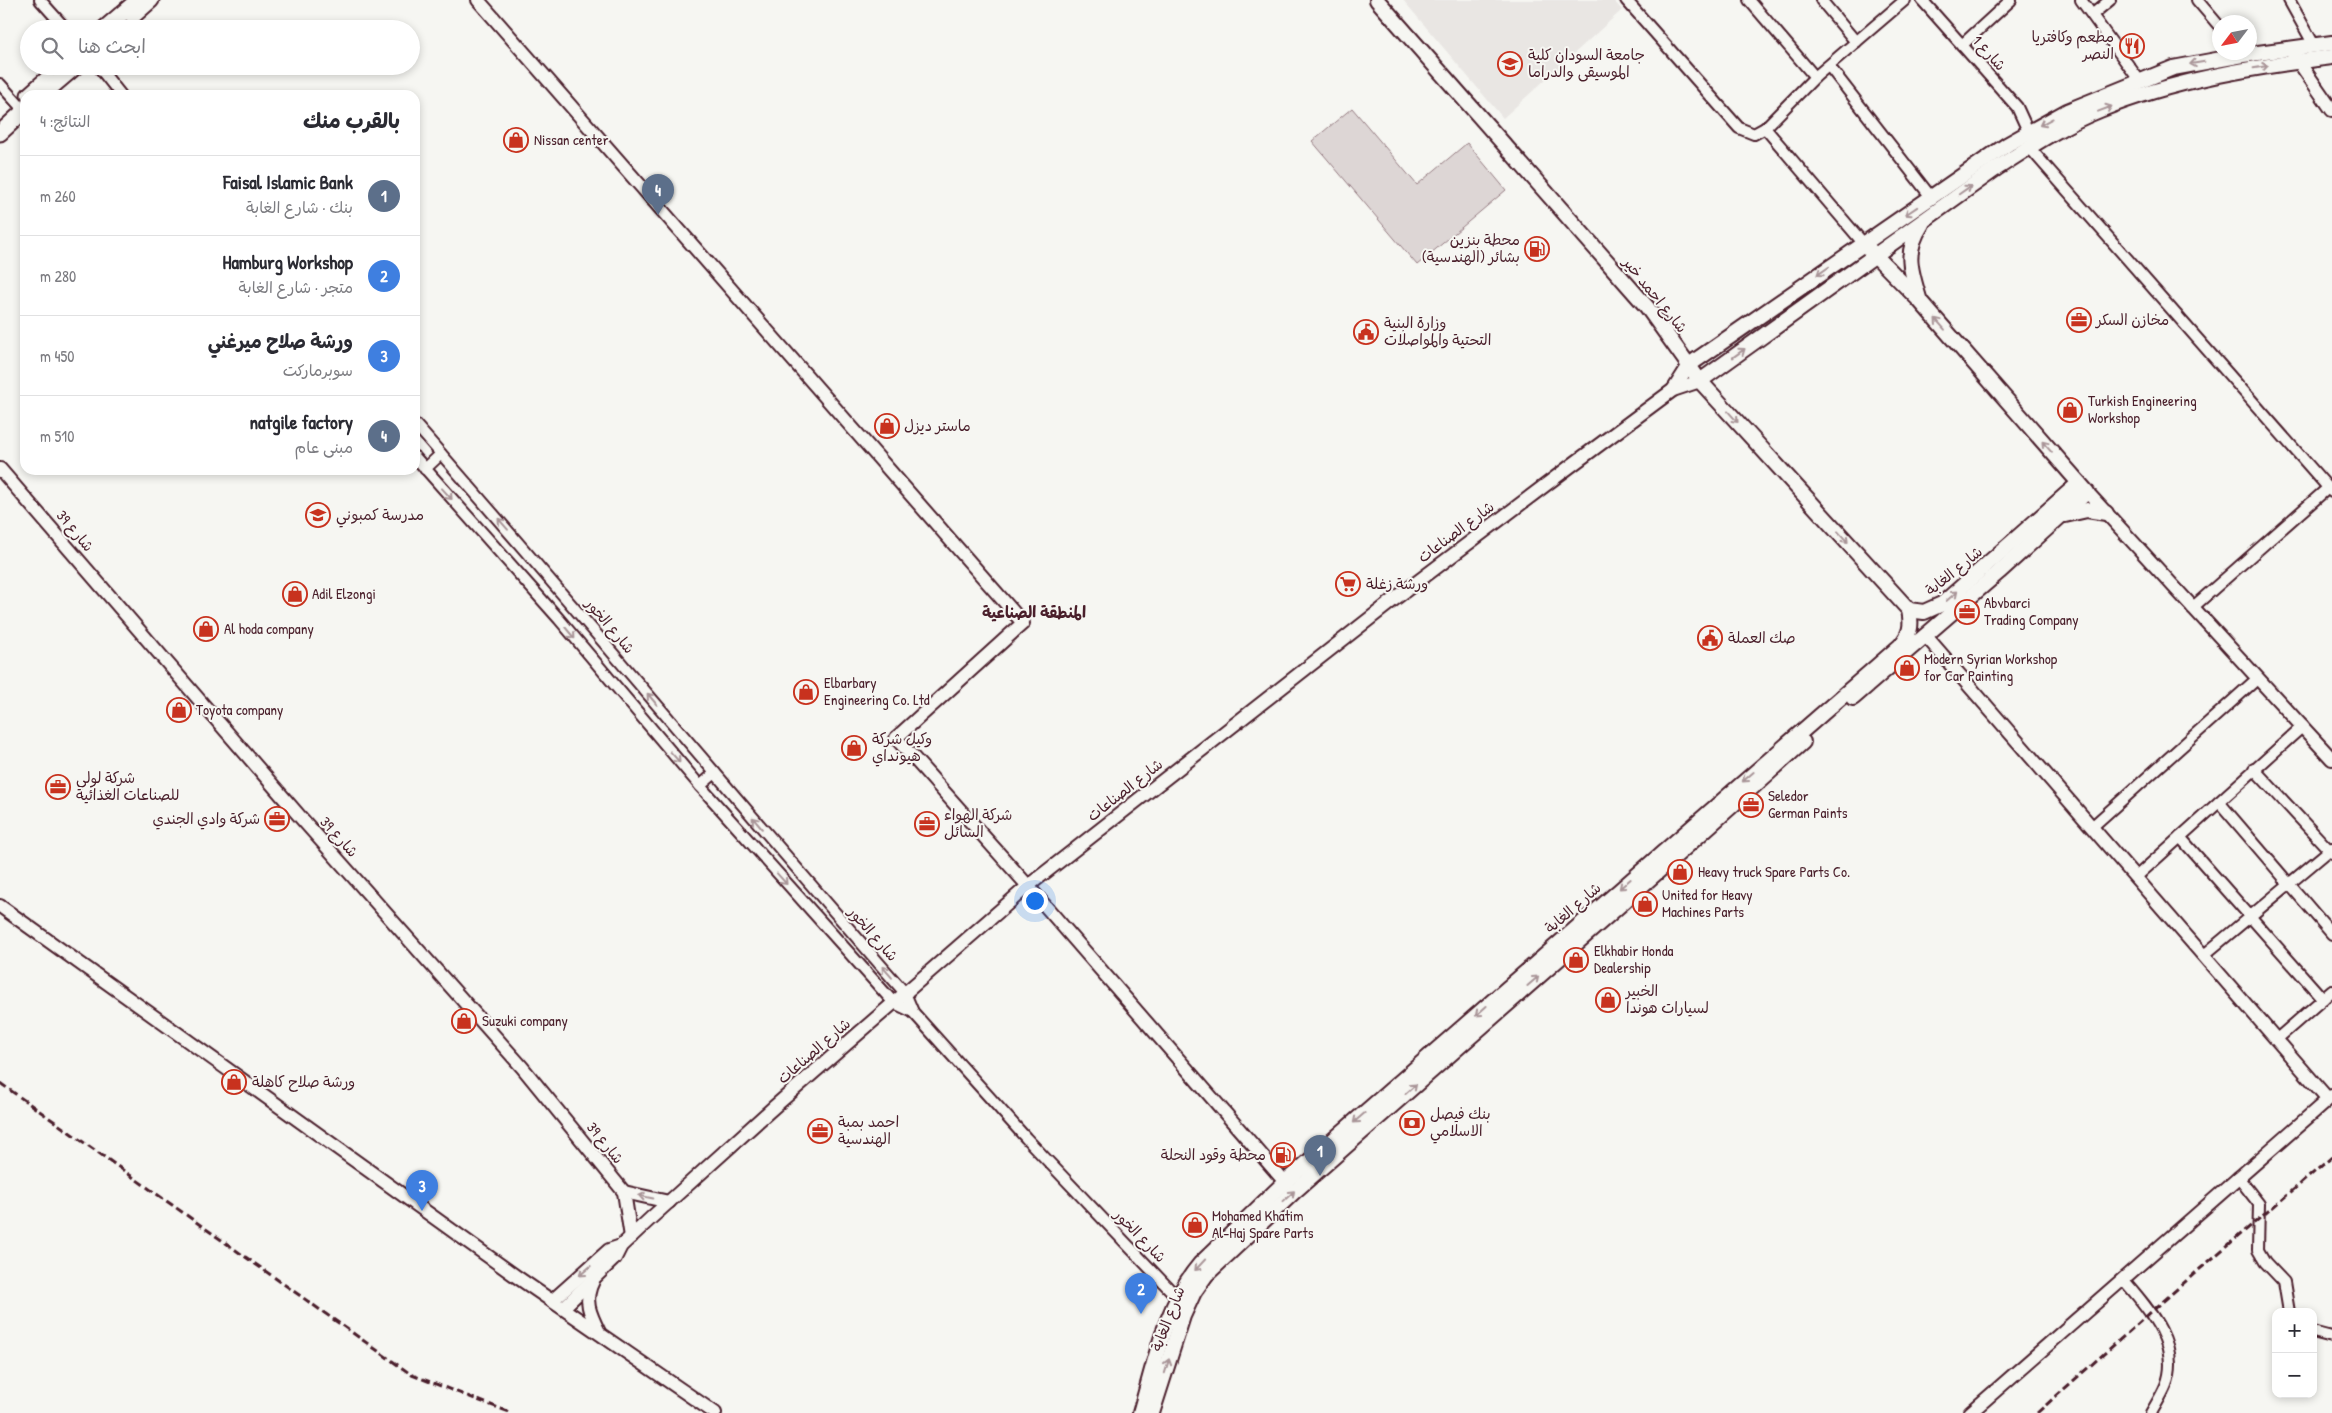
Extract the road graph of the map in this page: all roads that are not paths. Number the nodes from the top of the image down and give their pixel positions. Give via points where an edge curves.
1 (40, 0) edge
2 (138, 0) edge
3 (151, 0) edge
4 (478, 0) edge
5 (1377, 0) edge
6 (1626, 0) edge
7 (1749, 0) edge
8 (1821, 0) edge
9 (1905, 0) edge
10 (1922, 0) edge
11 (2011, 0) edge
12 (2081, 0) edge
13 (2110, 0) edge
14 (2197, 0) edge
15 (2289, 0) edge
16 (2093, 14) junction
17 (2212, 18) edge
18 (58, 20) edge
19 (115, 20) edge
20 (129, 20) edge
21 (1856, 42) junction
22 (2332, 43) edge
23 (1962, 45) junction
24 (2314, 45) junction
25 (2291, 48) junction
26 (2257, 52) edge
27 (2332, 57) edge
28 (2212, 60) edge
29 (2298, 62) junction
30 (1828, 66) junction
31 (53, 75) edge
32 (65, 75) edge
33 (105, 75) edge
34 (1815, 77) junction
35 (2139, 80) junction
36 (0, 84) edge
37 (37, 90) edge
38 (48, 90) edge
39 (117, 90) edge
40 (20, 98) edge
41 (20, 106) edge
42 (20, 108) edge
43 (2332, 110) edge
44 (0, 121) edge
45 (1765, 128) junction
46 (2028, 131) junction
47 (0, 133) edge
48 (2028, 147) junction
49 (1931, 197) junction
50 (1925, 219) junction
51 (1864, 244) junction
52 (1873, 256) junction
53 (1920, 301) junction
54 (1689, 365) junction
55 (1700, 382) junction
56 (1673, 390) junction
57 (420, 430) edge
58 (442, 454) junction
59 (420, 462) edge
60 (425, 468) junction
61 (0, 469) edge
62 (2083, 488) junction
63 (2330, 490) edge
64 (2106, 513) junction
65 (2062, 516) junction
66 (1995, 567) junction
67 (2192, 608) junction
68 (1909, 610) junction
69 (1925, 635) junction
70 (2258, 678) junction
71 (2303, 726) junction
72 (2332, 759) edge
73 (2254, 769) junction
74 (715, 773) junction
75 (700, 786) junction
76 (2219, 802) junction
77 (2093, 826) junction
78 (2180, 837) junction
79 (2331, 851) edge
80 (2136, 877) junction
81 (2290, 883) junction
82 (1028, 886) junction
83 (0, 906) edge
84 (2250, 916) junction
85 (2332, 934) edge
86 (2204, 955) junction
87 (2332, 991) edge
88 (905, 993) junction
89 (2323, 999) junction
90 (894, 1003) junction
91 (913, 1012) junction
92 (2277, 1038) junction
93 (2330, 1098) edge
94 (2238, 1177) junction
95 (1285, 1182) junction
96 (624, 1192) junction
97 (669, 1202) junction
98 (631, 1237) junction
99 (621, 1246) junction
100 (599, 1273) junction
101 (2123, 1279) junction
102 (1177, 1297) junction
103 (552, 1300) junction
104 (563, 1308) junction
105 (2288, 1308) edge
106 (599, 1332) junction
107 (2317, 1333) edge
108 (2332, 1337) edge
109 (715, 1413) edge
110 (1140, 1413) edge
111 (1152, 1413) edge
112 (1970, 1413) edge
113 (2151, 1413) edge

1 - 18 street
2 - 19 main road
3 - 20 main road
4 - 82 street via 1023,624 896,738
5 - 54 main road, شارع احمد خير via 1647,307
6 - 45 street via 1739,128 1754,134
7 - 34 street
8 - 21 street
9 - 21 street
10 - 23 street, شارع 1
11 - 23 street
12 - 16 street
13 - 16 street
14 - 17 street
15 - 24 street
16 - 35 street
21 - 30 street
22 - 24 main road
23 - 46 street, شارع 1 via 2016,106
24 - 25 main road
25 - 26 main road
25 - 29 street
27 - 29 main road
28 -> 35 main road via 2173,68
29 - 43 street
48 -> 29 main road via 2082,118 2150,92 2224,74
30 - 34 street
30 - 49 street
31 - 37 main road
32 - 38 main road
33 - 39 street
34 - 45 street
35 -> 46 main road
36 - 40 street
41 - 44 main road
42 - 47 main road
45 - 51 street
46 - 49 main road
50 -> 48 main road
48 - 63 street
49 -> 51 main road
50 - 52 main road
50 - 53 main road via 1910,250 1909,266
51 - 52 main road
51 -> 54 main road
52 - 53 main road
55 -> 52 main road
62 -> 53 main road
54 - 55 main road, شارع احمد خير
54 - 56 street
55 - 56 street
55 -> 68 main road, شارع احمد خير
56 - 82 street, شارع الصناعات via 1396,598
57 - 58 street
58 - 60 street
74 -> 58 street, شارع الخور
59 - 60 street
60 -> 75 street
61 - 96 street, شارع 39 via 302,819 522,1067
62 - 64 street
62 - 65 main road, شارع الغابة
62 - 66 main road, شارع الغابة
63 - 67 street
64 - 65 main road via 2087,510
64 - 67 street
65 - 66 main road, شارع الغابة
68 -> 66 main road, شارع الغابة via 1924,612 1935,608
66 - 69 main road, شارع الغابة
67 - 70 street
68 -> 95 main road, شارع الغابة via 1910,632 1900,646
69 - 77 street
111 -> 69 main road, شارع الغابة via 1183,1316 1206,1275 1295,1191
70 - 71 street
70 - 77 street
71 - 72 street
71 - 73 street
73 - 76 street
73 - 79 street
74 - 75 street
88 -> 74 street, شارع الخور
75 -> 90 street
76 - 78 street
76 - 81 street
77 - 80 street
78 - 80 street
78 - 84 street
79 - 81 street
80 - 86 street
81 - 84 street
81 - 85 street
82 - 88 street, شارع الصناعات
82 - 95 street
83 - 103 street
84 - 86 street
84 - 89 street
86 - 92 street
87 - 89 street
88 - 90 street, شارع الصناعات
88 - 91 street, شارع الخور
89 - 92 street
90 - 91 street
90 - 97 street, شارع الصناعات
91 - 102 street, شارع الخور via 1026,1138
92 - 93 street
93 - 94 street
94 - 101 street
94 - 105 street via 2259,1204 2258,1250 2284,1282
95 -> 102 main road, شارع الغابة via 1200,1264
97 -> 96 street
96 - 98 street
97 - 98 street, شارع الصناعات
98 - 99 street, شارع الصناعات
99 - 100 street via 615,1258
99 -> 103 street via 609,1250
100 - 104 street
100 - 106 street via 586,1299
101 - 112 street
101 - 113 street via 2154,1318 2168,1347 2169,1376
102 - 110 main road, شارع الغابة
103 - 104 street
104 - 106 street
106 - 109 street
107 - 108 street

